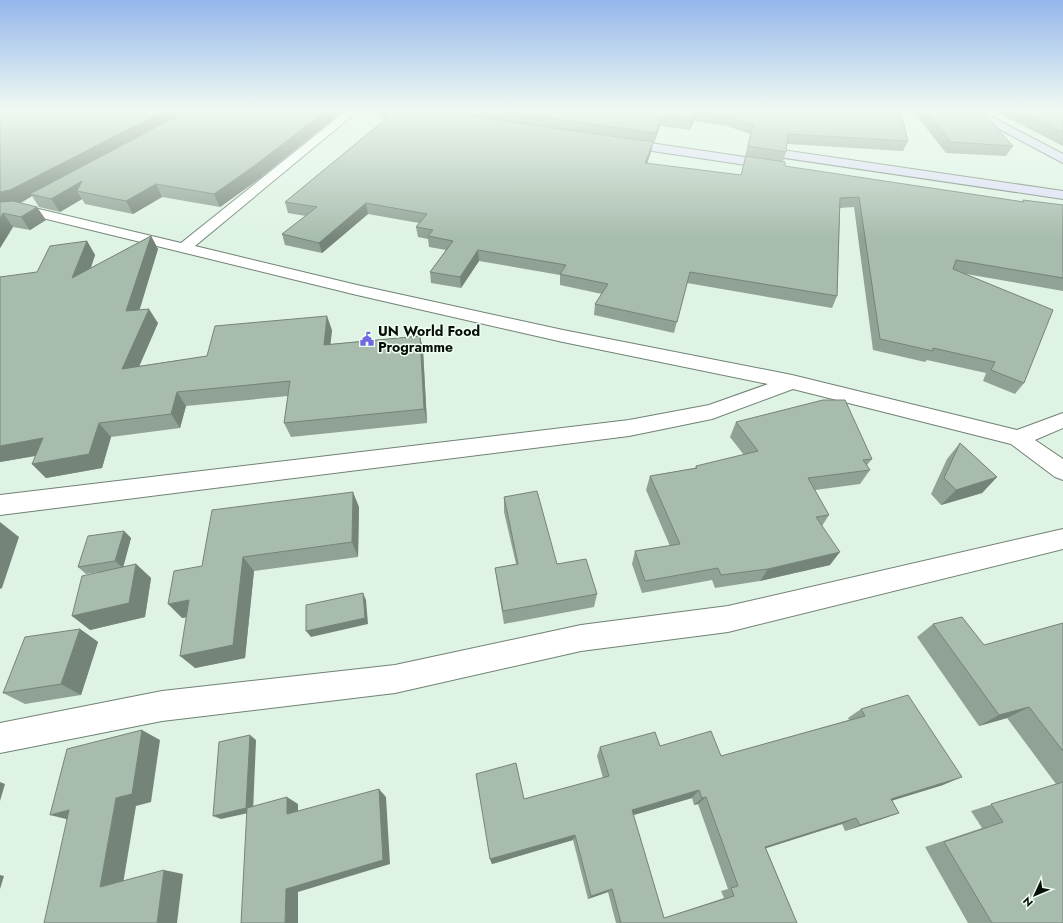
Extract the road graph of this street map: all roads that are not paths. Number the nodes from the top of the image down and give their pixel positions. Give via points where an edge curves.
1 (301, 153) edge
2 (689, 153) edge
3 (776, 153) edge
4 (1052, 153) edge
5 (1063, 159) edge
6 (788, 168) edge
7 (1063, 195) edge
8 (0, 211) edge
9 (184, 248) junction
10 (792, 382) junction
11 (1063, 420) edge
12 (1018, 438) junction
13 (1063, 471) edge
14 (0, 505) edge
15 (1063, 539) edge
16 (0, 738) edge

1 - 9 street
2 - 6 main road
3 - 7 main road
4 - 5 main road
8 - 9 street via 29,205
9 - 10 street via 357,290
10 - 12 street
10 - 14 street via 712,412 629,428
11 - 12 street
12 - 13 street
15 - 16 street via 728,619 581,638 395,679 162,706

